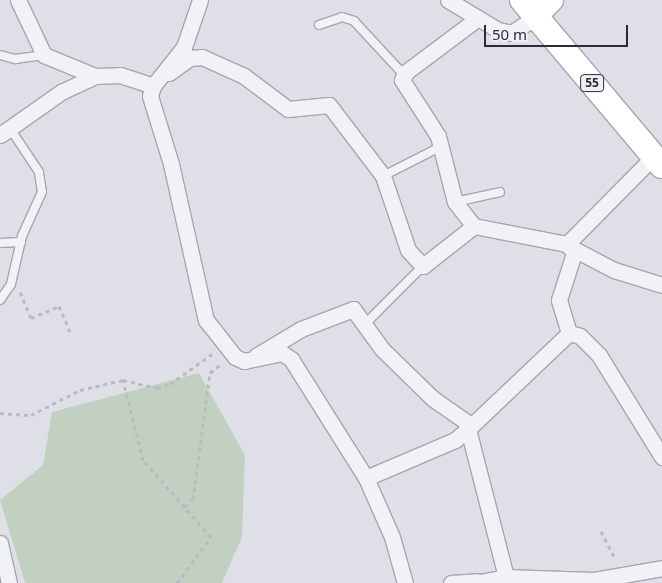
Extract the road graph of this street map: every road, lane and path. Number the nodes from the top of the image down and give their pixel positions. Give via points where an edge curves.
1 (18, 0) edge
2 (448, 0) edge
3 (201, 4) edge
4 (537, 5) edge
5 (478, 18) junction
6 (319, 25) dead end
7 (0, 55) edge
8 (44, 55) junction
9 (404, 75) junction
10 (95, 76) junction
11 (155, 83) junction
12 (6, 133) edge
13 (440, 147) junction
14 (658, 162) edge
15 (383, 176) junction
16 (500, 192) dead end
17 (456, 202) junction
18 (474, 226) junction
19 (21, 242) junction
20 (0, 243) edge
21 (571, 249) junction
22 (423, 266) junction
23 (12, 280) junction
24 (662, 285) edge
25 (0, 300) edge
26 (365, 324) junction
27 (70, 332) dead end
28 (569, 333) junction
29 (227, 351) junction
30 (255, 356) junction
31 (123, 380) junction
32 (0, 413) edge
33 (468, 429) junction
34 (662, 457) edge
35 (366, 478) junction
36 (185, 507) junction
37 (601, 531) dead end
38 (0, 543) edge
39 (662, 568) edge
40 (506, 577) junction
41 (618, 579) edge
42 (476, 582) edge
43 (9, 583) edge
44 (178, 583) edge
45 (405, 583) edge
46 (452, 583) edge

1 - 8 street
2 - 5 street
3 - 11 street via 184,47
4 - 5 street via 512,33
4 - 14 main road, 55
5 - 9 street
6 - 9 lane via 342,17 354,21
7 - 8 lane via 15,59
8 - 10 street
9 - 13 street via 402,80 427,116
10 - 11 street via 120,75
10 - 12 street via 61,92
11 - 15 street via 190,58 202,57 244,76 288,109 329,105
11 - 29 street via 151,105 171,164 200,303
12 - 19 lane via 34,160 42,185
13 - 15 lane
13 - 17 street
14 - 21 street
15 - 22 street via 408,250
16 - 17 lane
17 - 18 street
18 - 21 street
18 - 22 street
19 - 20 lane
19 - 23 lane
21 - 24 street
21 - 28 street via 559,300
22 - 26 lane via 398,296
23 - 25 lane
23 - 27 path via 31,318 59,306
26 - 30 street via 353,309 301,329
26 - 33 street via 382,348 432,398 465,421
28 - 33 street
28 - 34 street via 580,336 599,355
29 - 30 street via 244,361
29 - 31 path via 170,384 157,388
29 - 36 path via 210,373 193,499
30 - 35 street via 282,353 298,366
31 - 32 path via 80,390 31,415
31 - 36 path via 144,460
33 - 35 street via 454,440
33 - 40 street
35 - 45 street via 392,537
36 - 44 path via 211,537
37 - 41 path
38 - 43 street
39 - 41 street
40 - 41 street
40 - 42 street
42 - 46 street

